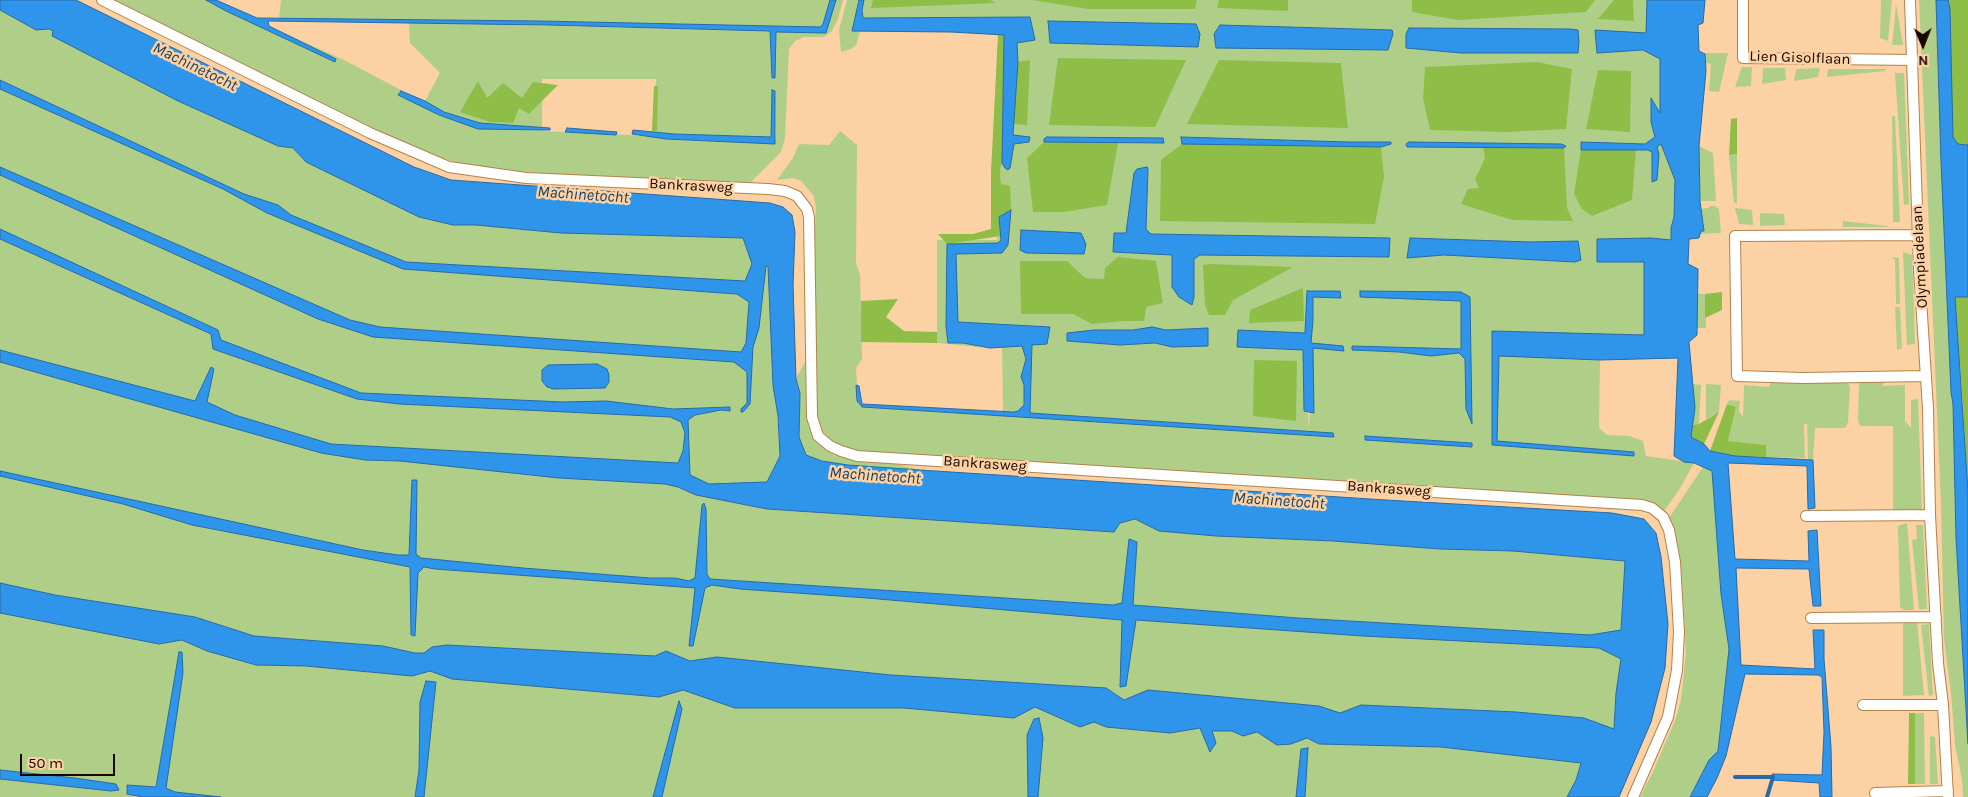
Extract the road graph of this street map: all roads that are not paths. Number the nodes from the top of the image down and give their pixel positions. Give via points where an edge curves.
1 (102, 0) edge
2 (1743, 0) edge
3 (1910, 0) edge
4 (1913, 60) junction
5 (1918, 235) junction
6 (1926, 376) junction
7 (1930, 515) junction
8 (1806, 516) dead end
9 (1936, 617) junction
10 (1811, 618) dead end
11 (1863, 704) dead end
12 (1943, 705) junction
13 (1875, 793) dead end
14 (1948, 794) edge
15 (1633, 797) edge

1 - 15 street, Bankrasweg via 370,133 449,167 526,178 785,191 797,196 809,217 812,417 818,436 841,451 857,456 1652,508 1663,517 1669,530 1675,562 1679,632 1677,670 1668,716
2 - 4 street, Lien Gisolflaan via 1743,58
3 - 4 street, Olympiadelaan
4 - 5 street, Olympiadelaan
5 - 6 street, Olympiadelaan
5 - 6 street via 1735,236 1737,376
6 - 7 street, Olympiadelaan
7 - 8 street
7 - 9 street, Olympiadelaan
9 - 10 street
9 - 12 street, Olympiadelaan
11 - 12 street
12 - 14 street, Olympiadelaan
13 - 14 street, Olympiadelaan

